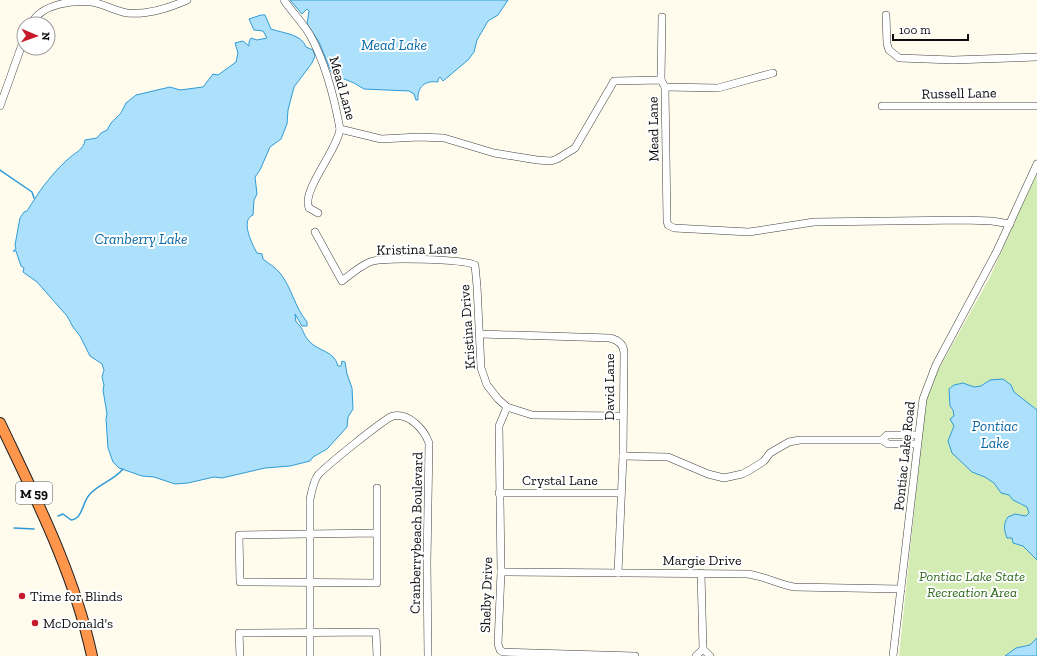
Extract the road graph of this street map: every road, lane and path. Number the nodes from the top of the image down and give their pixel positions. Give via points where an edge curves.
1 (187, 0) edge
2 (284, 0) edge
3 (886, 15) dead end
4 (39, 16) edge
5 (662, 17) dead end
6 (18, 56) edge
7 (1037, 57) edge
8 (773, 73) dead end
9 (661, 80) junction
10 (665, 87) junction
11 (0, 106) edge
12 (882, 106) dead end
13 (1037, 106) edge
14 (340, 129) junction
15 (1037, 164) edge
16 (318, 213) dead end
17 (1010, 224) junction
18 (315, 232) dead end
19 (473, 264) joint
20 (480, 334) junction
21 (507, 407) junction
22 (622, 416) junction
23 (0, 423) edge
24 (917, 435) junction
25 (882, 440) junction
26 (916, 444) junction
27 (623, 456) junction
28 (377, 488) dead end
29 (499, 493) junction
30 (621, 493) junction
31 (310, 534) junction
32 (377, 534) junction
33 (501, 572) junction
34 (618, 573) junction
35 (701, 573) junction
36 (310, 582) junction
37 (901, 589) junction
38 (310, 632) junction
39 (703, 649) junction
40 (92, 656) edge
41 (240, 656) edge
42 (310, 656) edge
43 (377, 656) edge
44 (428, 656) edge
45 (635, 656) edge
46 (696, 656) edge
47 (710, 656) edge
48 (893, 656) edge

1 - 4 street via 158,10 127,13 92,2 69,1 44,11
2 - 14 street, Mead Lane via 309,34 322,59
3 - 7 street via 886,44 899,58 953,60
5 - 9 street
6 - 11 street
8 - 10 street via 718,88
9 - 10 street, Mead Lane
9 - 14 street, Mead Lane via 614,80 575,148 551,161 494,153 444,138 419,136 380,139
10 - 17 street, Mead Lane via 667,221 668,225 674,228 749,232 807,222 964,220
12 - 13 street, Russell Lane
14 - 16 street via 328,161 311,186 307,199 309,208
15 - 17 street, Pontiac Lake Road
17 - 24 street, Pontiac Lake Road via 929,378
18 - 19 street, Kristina Lane via 342,281 360,267 377,261 447,260
19 - 20 street, Kristina Drive via 476,269
20 - 21 street, Kristina Drive via 481,368 487,385
20 - 22 street, David Lane via 593,336 619,341 624,349
21 - 22 street, Kristina Drive via 532,415
21 - 29 street, Shelby Drive via 499,426
22 - 27 street, David Lane
23 - 40 highway, M 59 via 62,556 82,615
24 - 25 street via 887,435
24 - 26 street, Pontiac Lake Road
25 - 26 street via 888,444
25 - 27 street via 789,442 770,453 764,461 750,470 724,478 668,457
26 - 37 street, Pontiac Lake Road via 911,512
27 - 30 street, David Lane
28 - 32 street
29 - 30 street, Crystal Lane
29 - 33 street, Shelby Drive
30 - 34 street, David Lane
31 - 32 street
31 - 36 street
31 - 36 street via 239,535 240,582
31 - 44 street, Cranberrybeach Boulevard via 310,498 318,475 391,416 404,417 420,428 429,443
32 - 36 street via 377,583
33 - 34 street, Margie Drive
33 - 45 street, Shelby Drive via 498,644 503,652
34 - 35 street, Margie Drive
35 - 37 street, Margie Drive via 752,574 794,588
35 - 39 street
36 - 38 street
37 - 48 street, Pontiac Lake Road
38 - 41 street via 239,633
38 - 42 street
38 - 43 street via 376,632
39 - 46 street
39 - 47 street

